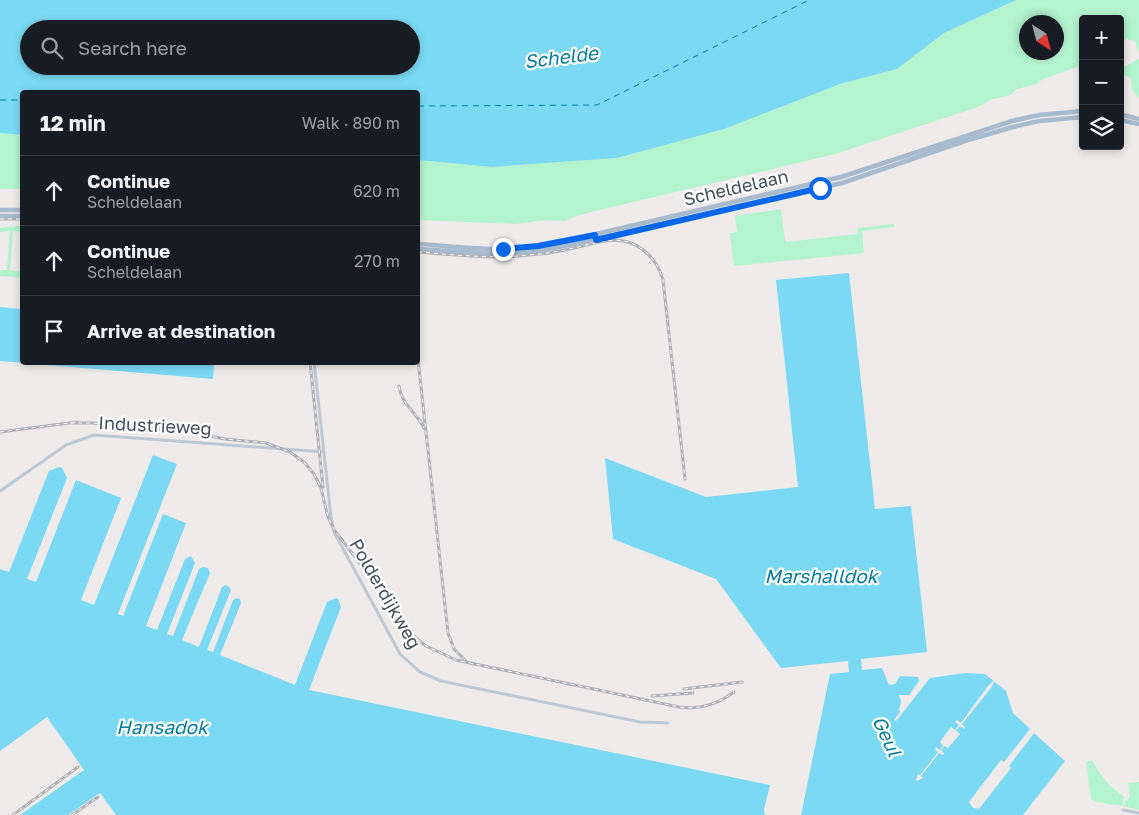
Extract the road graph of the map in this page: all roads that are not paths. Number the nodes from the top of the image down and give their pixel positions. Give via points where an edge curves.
1 (1079, 111) edge
2 (1124, 115) edge
3 (1079, 117) edge
4 (1139, 119) edge
5 (1124, 121) edge
6 (1139, 124) edge
7 (964, 139) junction
8 (0, 210) edge
9 (20, 210) edge
10 (0, 216) edge
11 (20, 216) edge
12 (596, 237) junction
13 (420, 244) edge
14 (420, 249) edge
15 (314, 365) edge
16 (324, 452) junction
17 (0, 491) edge
18 (668, 723) dead end
19 (1123, 810) dead end
20 (1139, 814) edge

1 - 7 main road, Scheldelaan via 1039,114
2 - 4 main road
3 - 7 main road, Scheldelaan via 1039,121
5 - 6 main road
7 - 12 main road, Scheldelaan via 891,164
8 - 9 main road
10 - 11 main road
12 - 13 main road, Scheldelaan via 512,249
12 - 14 main road, Scheldelaan via 538,251 494,254
15 - 16 street, Polderdijkweg
16 - 17 street, Industrieweg via 94,434 66,445
16 - 18 street, Polderdijkweg via 334,530 362,588 400,654 413,667 441,680 640,722
19 - 20 street

